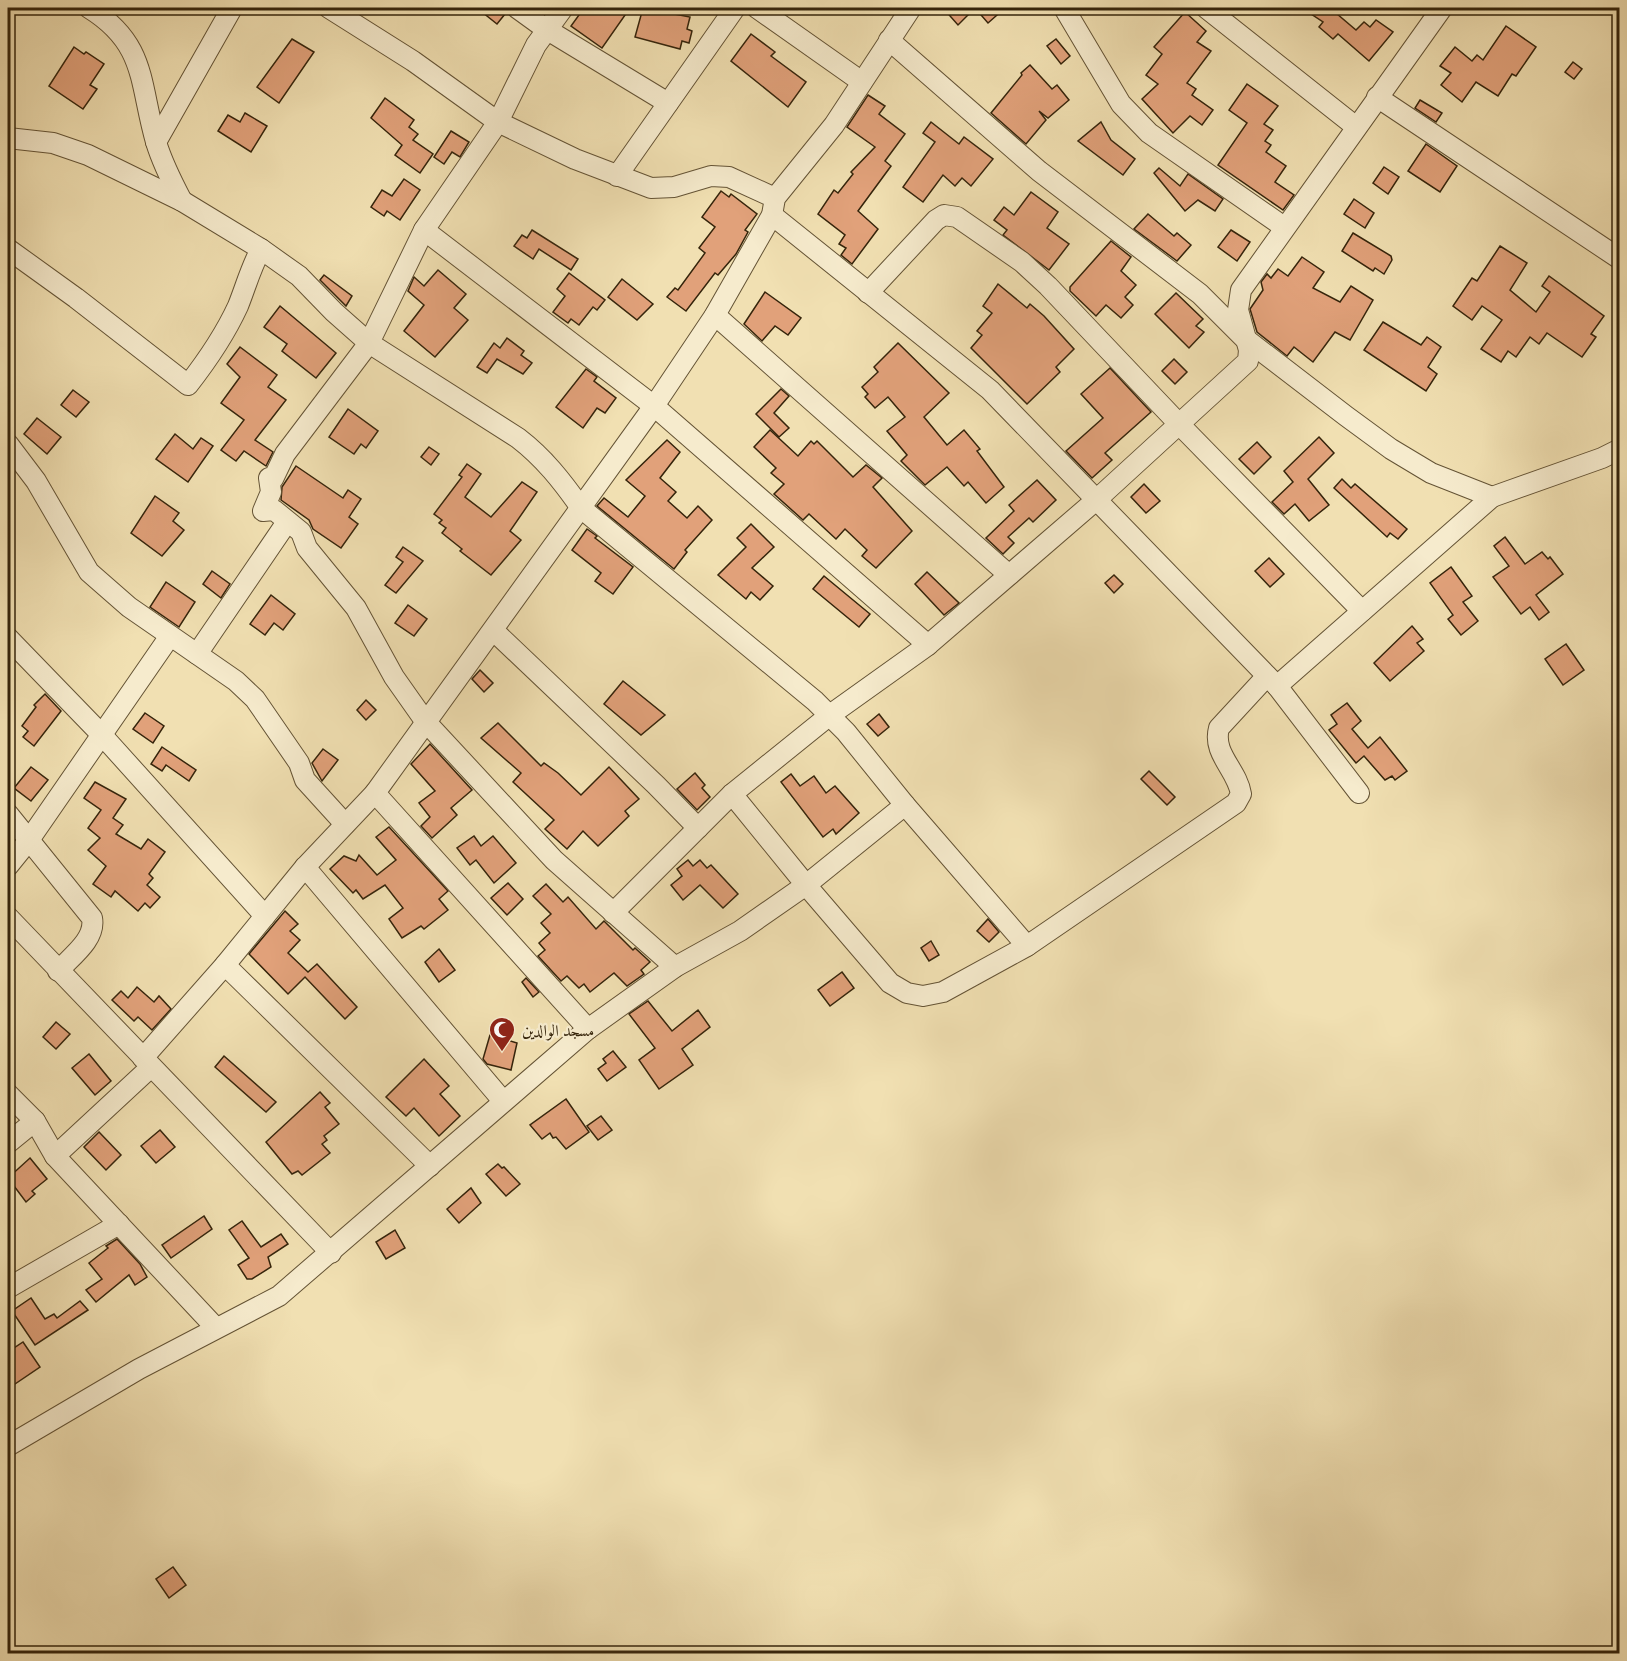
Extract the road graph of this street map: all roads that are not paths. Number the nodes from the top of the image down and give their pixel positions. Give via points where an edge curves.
1 (88, 8) edge
2 (232, 8) edge
3 (329, 8) edge
4 (517, 8) edge
5 (563, 8) edge
6 (735, 8) edge
7 (757, 8) edge
8 (911, 8) edge
9 (1064, 8) edge
10 (1206, 8) edge
11 (1442, 8) edge
12 (546, 29) junction
13 (889, 40) junction
14 (862, 82) junction
15 (1377, 97) junction
16 (668, 103) junction
17 (498, 122) junction
18 (1355, 126) junction
19 (8, 138) edge
20 (156, 142) junction
21 (617, 176) junction
22 (182, 201) junction
23 (773, 207) junction
24 (1284, 227) junction
25 (424, 230) junction
26 (8, 249) edge
27 (261, 249) junction
28 (1620, 259) edge
29 (868, 292) junction
30 (715, 315) junction
31 (1243, 337) junction
32 (369, 343) junction
33 (654, 406) junction
34 (1179, 424) junction
35 (8, 444) edge
36 (1620, 449) edge
37 (1492, 497) junction
38 (1095, 501) junction
39 (581, 508) junction
40 (288, 522) junction
41 (1009, 575) junction
42 (1362, 611) junction
43 (494, 631) junction
44 (170, 636) junction
45 (8, 638) edge
46 (928, 645) junction
47 (197, 654) junction
48 (1272, 681) junction
49 (830, 715) junction
50 (425, 721) junction
51 (101, 734) junction
52 (375, 793) junction
53 (1359, 793) dead end
54 (732, 794) junction
55 (905, 805) junction
56 (8, 814) edge
57 (345, 824) junction
58 (698, 828) junction
59 (29, 840) junction
60 (8, 866) edge
61 (305, 867) junction
62 (806, 885) junction
63 (613, 913) junction
64 (265, 916) junction
65 (8, 917) edge
66 (1027, 946) junction
67 (225, 965) junction
68 (675, 967) junction
69 (58, 971) junction
70 (588, 1029) junction
71 (147, 1063) junction
72 (8, 1094) edge
73 (503, 1101) junction
74 (35, 1121) junction
75 (8, 1143) edge
76 (55, 1156) junction
77 (430, 1166) junction
78 (119, 1224) junction
79 (331, 1253) junction
80 (8, 1288) edge
81 (216, 1328) junction
82 (8, 1446) edge

1 - 20 street via 108,20 130,46 144,84
2 - 20 street
3 - 17 street via 413,61
4 - 12 street
5 - 12 street
6 - 16 street
7 - 14 street
8 - 13 street
9 - 24 street via 1121,104 1149,133
10 - 18 street
11 - 15 street
12 - 16 street
12 - 17 street
13 - 14 street
13 - 31 street via 1039,171 1200,294
14 - 23 street
15 - 18 street
15 - 28 street
16 - 21 street
17 - 21 street
17 - 25 street
18 - 24 street
19 - 22 street via 53,143 88,154
20 - 22 street
21 - 23 street via 651,188 674,187 711,176 729,177
22 - 27 street
23 - 29 street
23 - 30 street
24 - 31 street via 1241,290 1238,310
25 - 32 street
25 - 33 street
26 - 27 street via 188,385 212,355
27 - 32 street via 299,276
29 - 34 street via 936,220 945,215 957,217 1022,262 1048,286
29 - 38 street via 990,390
30 - 33 street
30 - 41 street
31 - 34 street via 1249,350 1248,361
31 - 37 street via 1391,449 1431,472
32 - 39 street via 525,443 559,476
32 - 40 street via 285,454 273,479 269,478 271,492 263,511 274,510
33 - 39 street
33 - 46 street
34 - 38 street
34 - 42 street
35 - 44 street via 36,481 89,572
36 - 37 street
37 - 42 street
38 - 41 street
38 - 48 street
39 - 43 street
39 - 49 street
40 - 47 street
40 - 50 street via 301,532 307,548 356,608 394,677
41 - 46 street
42 - 48 street
43 - 50 street
43 - 58 street
44 - 47 street
44 - 51 street
45 - 51 street
46 - 49 street
47 - 57 street via 255,699 299,763 305,780
48 - 53 street
48 - 66 street via 1219,728 1219,751 1240,784 1242,794 1236,802
49 - 54 street
49 - 55 street
50 - 52 street
50 - 63 street via 554,860
51 - 59 street
51 - 64 street
52 - 57 street
52 - 70 street
54 - 58 street
54 - 62 street
55 - 62 street
55 - 66 street
56 - 59 street
57 - 61 street
58 - 63 street
59 - 60 street
59 - 69 street via 92,918 94,927
61 - 64 street
61 - 73 street
62 - 66 street via 890,984 907,993 923,996 943,992
62 - 68 street via 740,931
63 - 68 street
64 - 67 street
65 - 69 street
67 - 71 street
67 - 77 street
68 - 70 street
69 - 71 street
70 - 73 street
71 - 76 street
71 - 79 street
72 - 74 street
73 - 77 street
74 - 75 street
74 - 76 street
76 - 78 street
77 - 79 street
78 - 80 street
78 - 81 street
79 - 81 street via 279,1296
81 - 82 street

